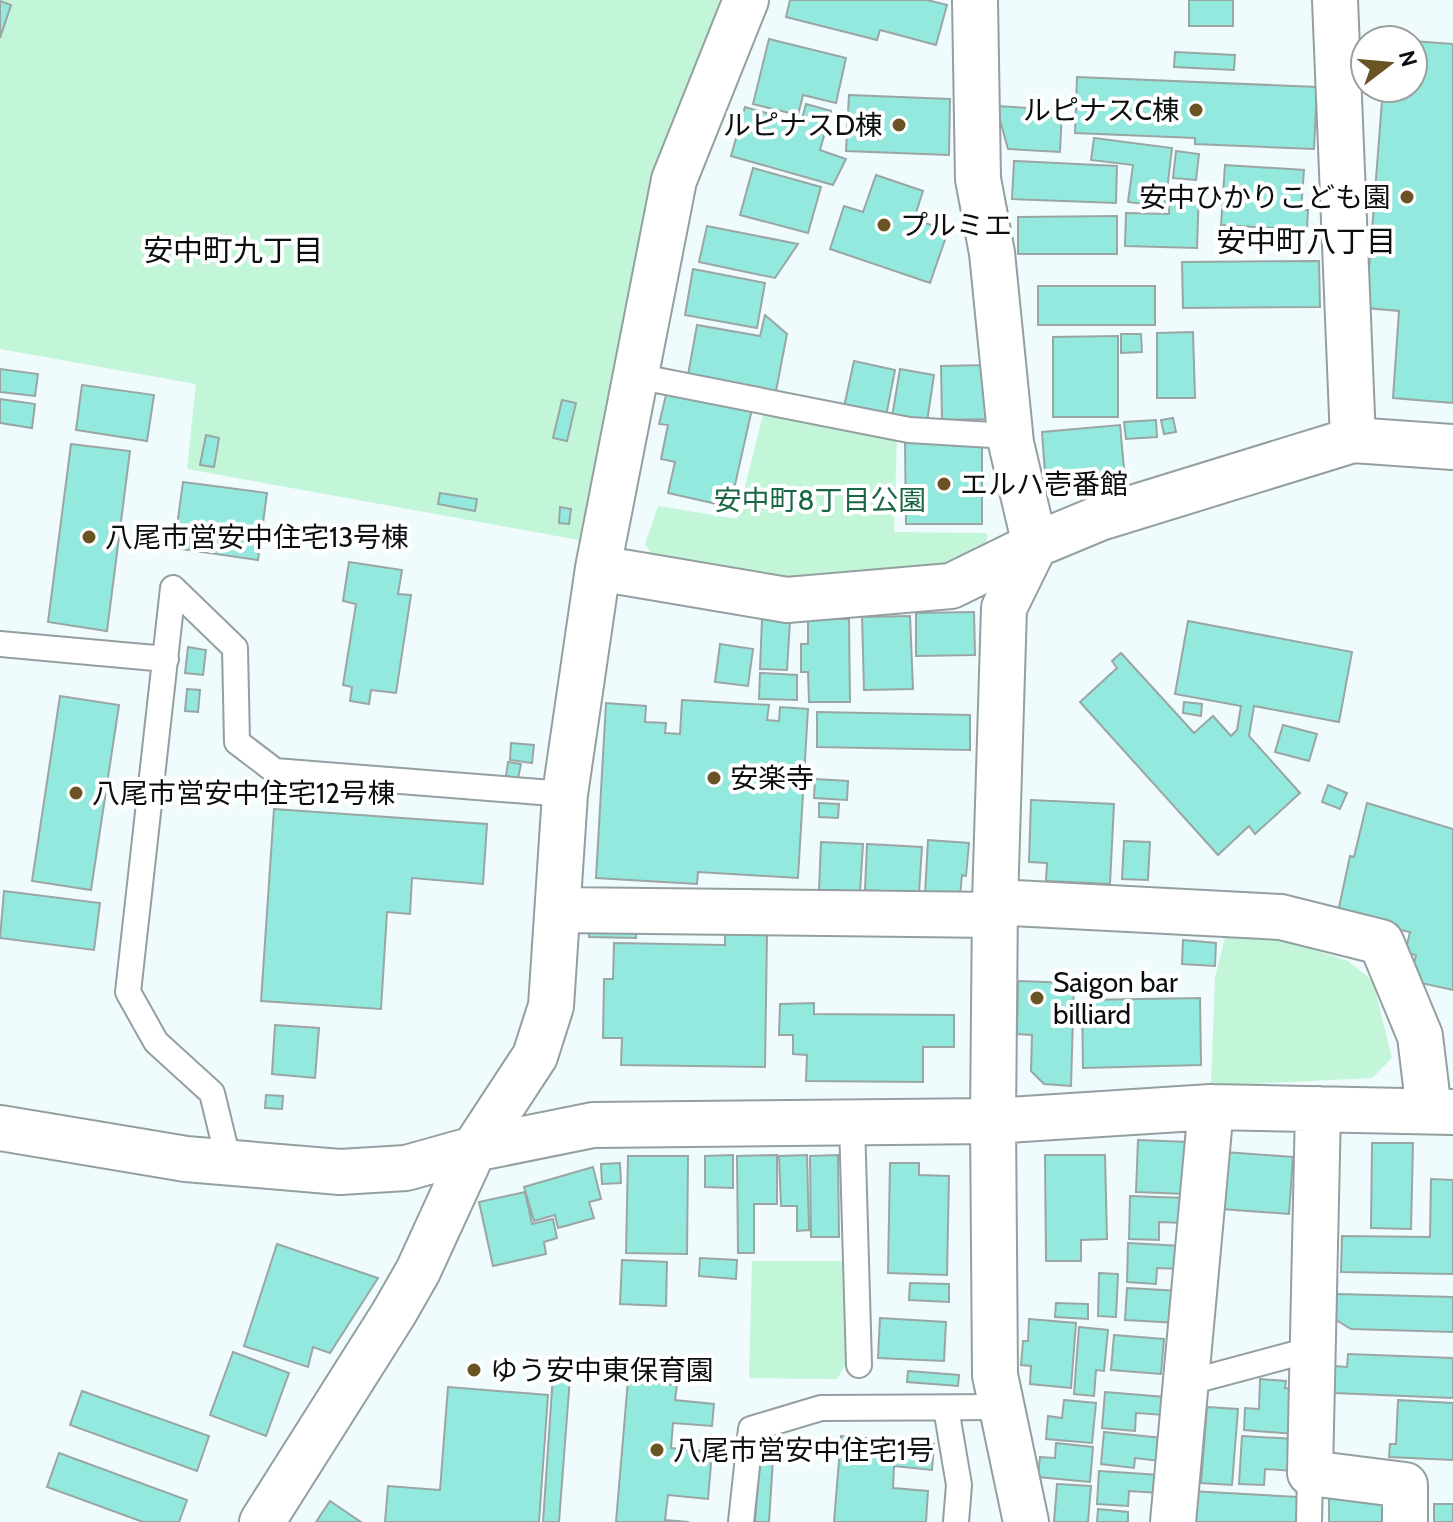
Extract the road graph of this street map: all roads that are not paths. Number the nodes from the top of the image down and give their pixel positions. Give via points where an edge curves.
1 (746, 0) edge
2 (975, 0) edge
3 (1335, 0) edge
4 (636, 376) junction
5 (1011, 433) junction
6 (1353, 440) junction
7 (1453, 447) edge
8 (1035, 545) junction
9 (598, 568) junction
10 (0, 644) edge
11 (166, 659) junction
12 (565, 794) junction
13 (995, 908) junction
14 (558, 910) junction
15 (1211, 1107) junction
16 (1318, 1109) junction
17 (1441, 1111) edge
18 (993, 1121) junction
19 (852, 1123) junction
20 (0, 1128) edge
21 (474, 1149) junction
22 (229, 1163) junction
23 (1313, 1349) junction
24 (859, 1365) dead end
25 (1186, 1383) junction
26 (1002, 1407) junction
27 (946, 1408) junction
28 (1310, 1473) junction
29 (262, 1522) edge
30 (741, 1522) edge
31 (956, 1522) edge
32 (1026, 1522) edge
33 (1173, 1522) edge
34 (1309, 1522) edge
35 (1405, 1522) edge

1 - 4 street via 674,180
2 - 5 street via 978,179 992,253
3 - 6 street
4 - 5 lane via 909,430
4 - 9 street
5 - 8 street
6 - 7 street
6 - 8 street via 1100,518
8 - 9 street via 951,586 787,600
8 - 13 street via 1004,608
9 - 12 street
10 - 11 lane
11 - 12 lane via 173,588 235,648 237,742 275,771
11 - 22 lane via 128,992 156,1042 212,1093
12 - 14 street
13 - 14 street
13 - 17 street via 1281,917 1381,942 1420,1036
13 - 18 street
14 - 21 street via 551,1006 535,1056
15 - 16 street
15 - 18 street
15 - 25 street
16 - 17 street
16 - 23 street
18 - 19 street
18 - 26 street via 995,1375
19 - 21 street via 593,1125
19 - 24 lane
20 - 22 street
21 - 22 street via 406,1168 340,1172
21 - 29 street via 418,1271
23 - 25 lane
23 - 28 street
25 - 33 street
26 - 27 lane
26 - 32 street
27 - 30 lane via 821,1408 751,1429
27 - 31 lane via 959,1485
28 - 34 lane
28 - 35 street via 1405,1485

